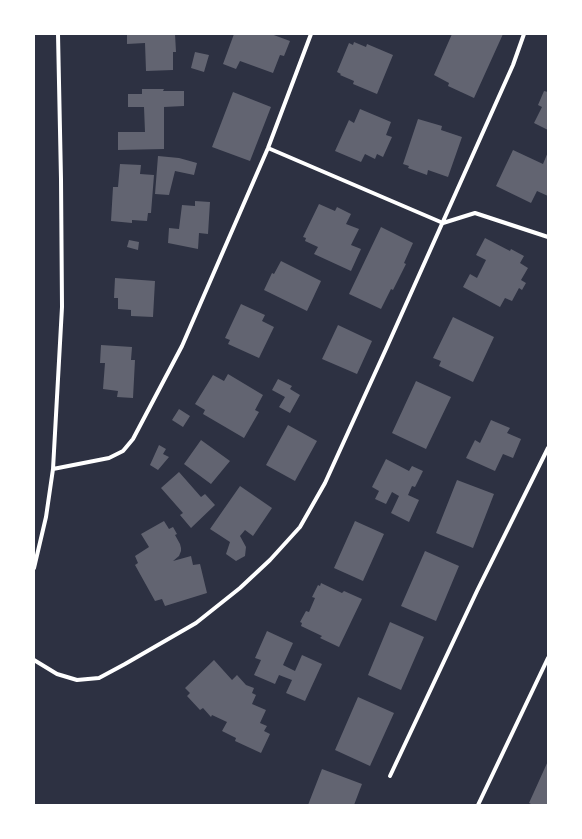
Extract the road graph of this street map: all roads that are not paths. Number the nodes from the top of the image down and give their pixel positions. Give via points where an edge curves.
1 (58, 34) edge
2 (311, 34) edge
3 (524, 34) edge
4 (268, 148) junction
5 (443, 223) junction
6 (548, 237) edge
7 (548, 448) edge
8 (53, 469) junction
9 (34, 568) edge
10 (548, 658) edge
11 (34, 660) edge
12 (390, 776) dead end
13 (478, 805) edge

1 - 8 street via 62,306
2 - 4 street
3 - 5 street via 513,65
4 - 5 street
4 - 8 street via 182,346 133,439 123,451 108,458
5 - 6 street via 475,213
5 - 11 street via 325,483 300,527 270,560 196,623 99,678 76,680 57,674
7 - 12 street
8 - 9 street via 46,517
10 - 13 street

